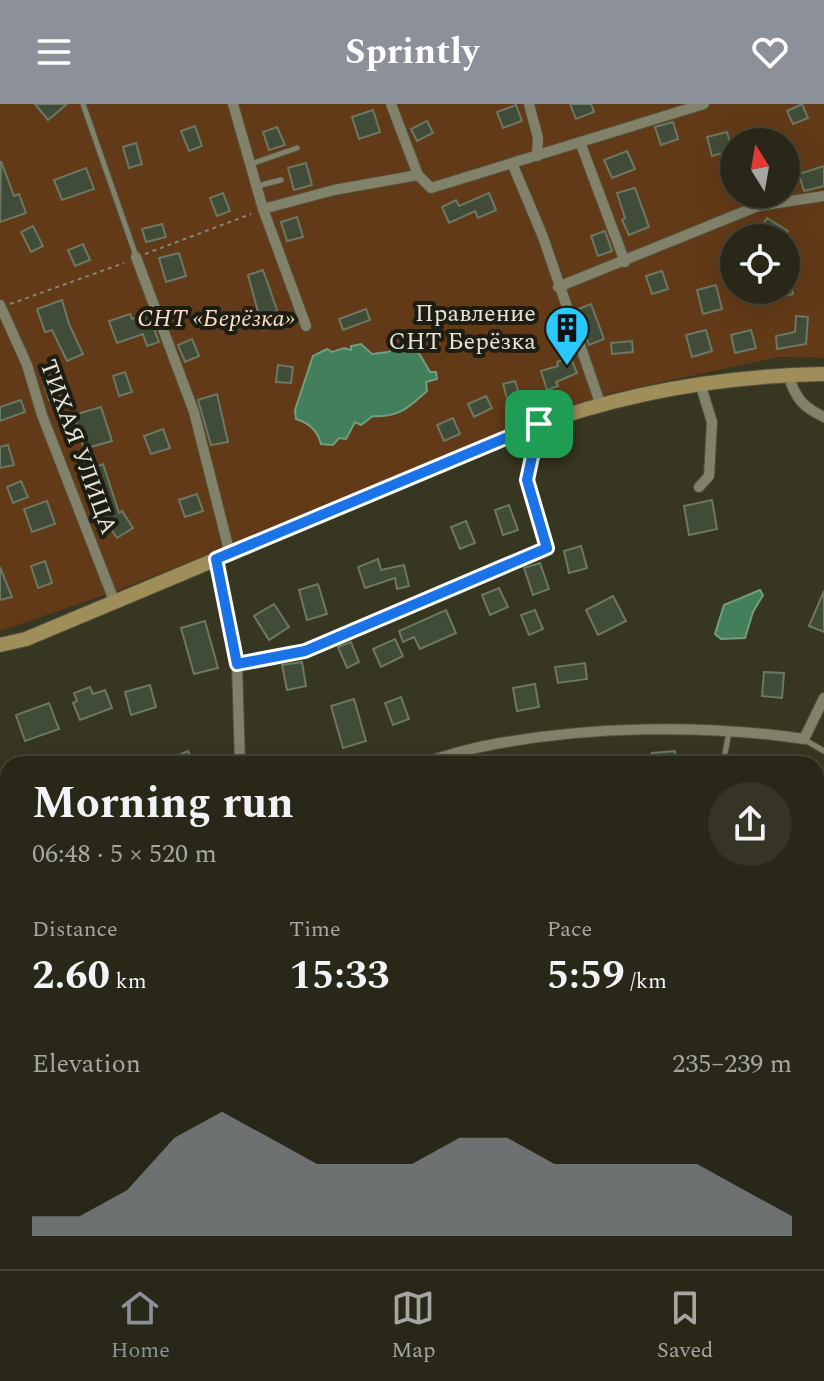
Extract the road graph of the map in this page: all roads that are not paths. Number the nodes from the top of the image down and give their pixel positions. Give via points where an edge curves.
1 (83, 104) edge
2 (233, 104) edge
3 (391, 104) edge
4 (529, 104) edge
5 (704, 104) edge
6 (678, 108) edge
7 (580, 142) junction
8 (297, 148) dead end
9 (537, 156) junction
10 (512, 163) junction
11 (250, 164) junction
12 (418, 175) junction
13 (281, 180) dead end
14 (256, 187) junction
15 (824, 196) edge
16 (263, 209) junction
17 (136, 257) joint
18 (625, 262) junction
19 (558, 287) junction
20 (0, 306) edge
21 (306, 326) dead end
22 (824, 374) edge
23 (788, 375) junction
24 (700, 383) junction
25 (600, 403) junction
26 (824, 417) edge
27 (539, 424) junction
28 (699, 487) dead end
29 (223, 556) junction
30 (115, 603) junction
31 (0, 645) edge
32 (237, 664) junction
33 (824, 698) edge
34 (729, 731) junction
35 (804, 739) junction
36 (824, 751) edge
37 (240, 756) edge
38 (447, 756) edge
39 (724, 756) edge

1 - 17 lane
2 - 11 street
3 - 12 street
4 - 9 street
5 - 6 street
6 - 7 street
7 - 9 street
7 - 18 street
8 - 11 lane
9 - 10 street
10 - 12 street via 431,188
10 - 19 street
11 - 14 street
12 - 16 street
13 - 14 lane
14 - 16 street
15 - 18 street via 758,206
16 - 21 street
17 - 29 street via 194,412
18 - 19 street
19 - 25 street
20 - 30 street, ТИХАЯ УЛИЦА
22 - 23 main road
23 - 24 main road
23 - 26 street via 796,398
24 - 25 main road
24 - 28 street via 712,422 712,454 709,476
25 - 27 main road
27 - 29 main road
27 - 32 street via 527,480 547,548 305,651
29 - 30 main road
29 - 32 street
30 - 31 main road
32 - 37 street
33 - 35 street
34 - 35 street
34 - 38 street via 587,731
34 - 39 lane
35 - 36 lane

